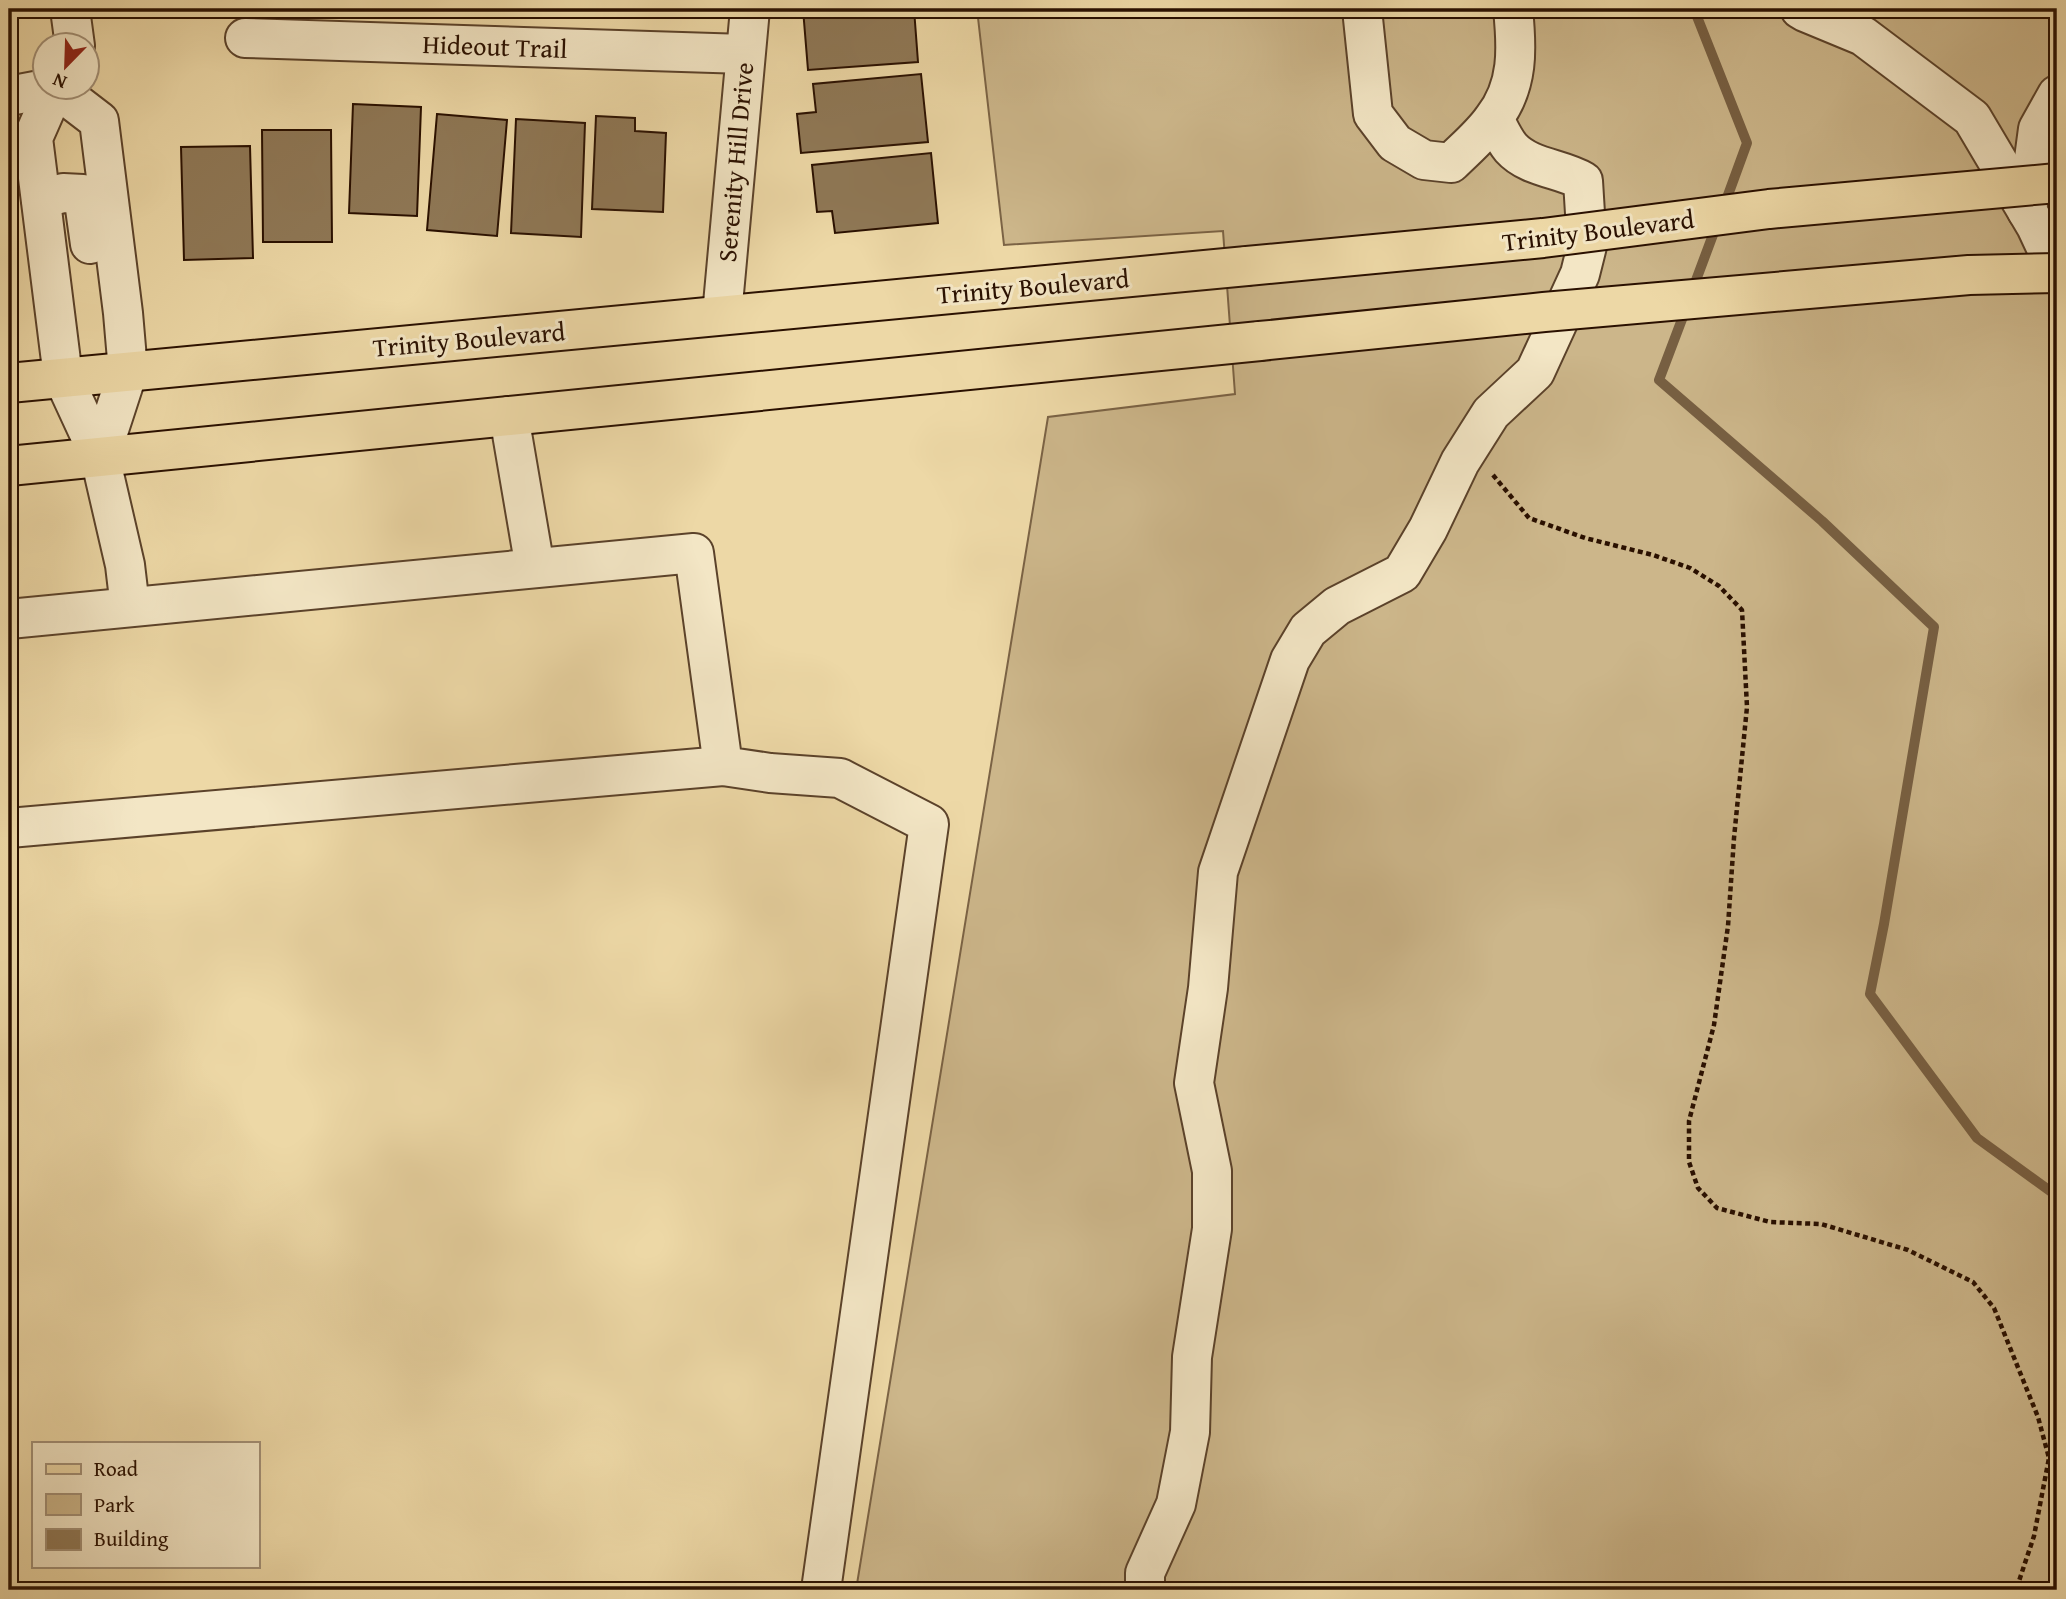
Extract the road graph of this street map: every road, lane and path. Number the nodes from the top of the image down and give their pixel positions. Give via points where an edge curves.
1 (70, 9) edge
2 (750, 9) edge
3 (1362, 9) edge
4 (1513, 9) edge
5 (1800, 9) edge
6 (73, 32) edge
7 (245, 38) dead end
8 (745, 54) junction
9 (32, 92) edge
10 (2057, 95) edge
11 (9, 96) edge
12 (48, 102) edge
13 (73, 102) edge
14 (1494, 119) junction
15 (2057, 183) edge
16 (41, 199) junction
17 (2027, 211) junction
18 (2057, 272) edge
19 (118, 274) junction
20 (722, 315) junction
21 (128, 371) junction
22 (64, 377) junction
23 (9, 383) edge
24 (509, 416) junction
25 (1476, 436) junction
26 (100, 457) junction
27 (9, 466) edge
28 (535, 568) junction
29 (130, 607) junction
30 (9, 619) edge
31 (723, 766) junction
32 (9, 828) edge
33 (821, 1590) edge
34 (1145, 1590) edge
35 (2016, 1590) edge

1 - 6 street
2 - 8 street, Serenity Hill Drive
3 - 14 street via 1373,114 1395,143 1424,160 1451,163
4 - 14 street via 1517,49 1512,84
5 - 17 street via 1863,36 1972,118
7 - 8 street, Hideout Trail
8 - 20 street, Serenity Hill Drive
9 - 11 street
10 - 17 street via 2038,129
12 - 16 street via 33,138
13 - 19 street via 99,121
14 - 25 street via 1512,149 1530,161 1583,181 1587,246 1580,274 1535,372 1491,413
15 - 20 main road, Trinity Boulevard, bridge via 1769,209 1543,238
16 - 19 street via 83,194 91,256
16 - 22 street
17 - 18 street
18 - 24 main road, bridge via 1969,275 1544,312
19 - 21 street
20 - 21 main road, Trinity Boulevard
21 - 22 main road, Trinity Boulevard
21 - 26 street
22 - 23 main road, Trinity Boulevard
22 - 26 street
24 - 26 main road
24 - 28 street
25 - 34 street via 1402,573 1337,606 1308,630 1296,650 1218,872 1194,1083 1212,1171 1212,1229 1192,1357 1190,1432 1176,1504 1145,1573
25 - 35 path via 1493,476 1529,518 1690,568 1719,586 1742,610 1747,706 1728,926 1714,1025 1689,1121 1689,1162 1698,1188 1717,1208 1770,1222 1821,1224 1908,1250 1973,1282 1994,1308 2038,1416 2049,1458 2034,1536
26 - 27 main road
26 - 29 street
28 - 29 street
28 - 31 street via 694,553
29 - 30 street
31 - 32 street
31 - 33 street via 840,778 929,824

